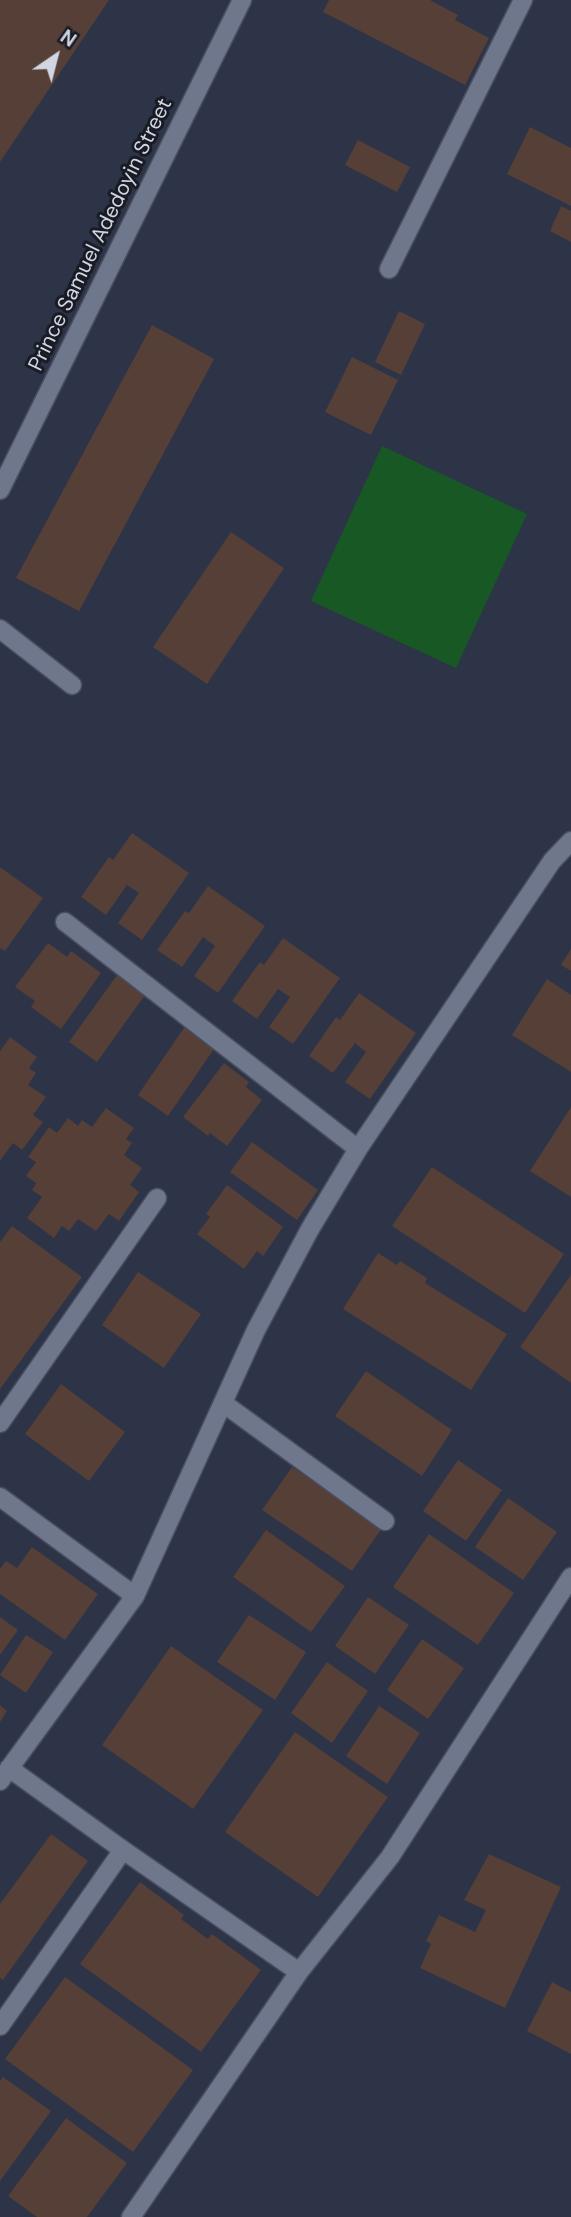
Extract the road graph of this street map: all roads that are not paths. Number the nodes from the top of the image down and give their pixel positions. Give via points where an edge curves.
1 (242, 0) edge
2 (523, 0) edge
3 (389, 269) dead end
4 (0, 490) edge
5 (0, 629) edge
6 (72, 685) dead end
7 (571, 841) edge
8 (65, 922) dead end
9 (358, 1149) junction
10 (157, 1198) dead end
11 (223, 1403) junction
12 (0, 1423) edge
13 (0, 1497) edge
14 (385, 1521) dead end
15 (571, 1577) edge
16 (135, 1597) junction
17 (5, 1775) edge
18 (122, 1850) junction
19 (299, 1972) junction
20 (0, 2026) edge
21 (131, 2217) edge

1 - 4 street, Prince Samuel Adedoyin Street
2 - 3 street
5 - 6 street
7 - 9 street via 552,861
8 - 9 street
9 - 11 street via 274,1296
10 - 12 street
11 - 14 street
11 - 16 street
13 - 16 street
15 - 19 street via 390,1857
16 - 17 street
17 - 18 street
18 - 19 street
18 - 20 street
19 - 21 street

